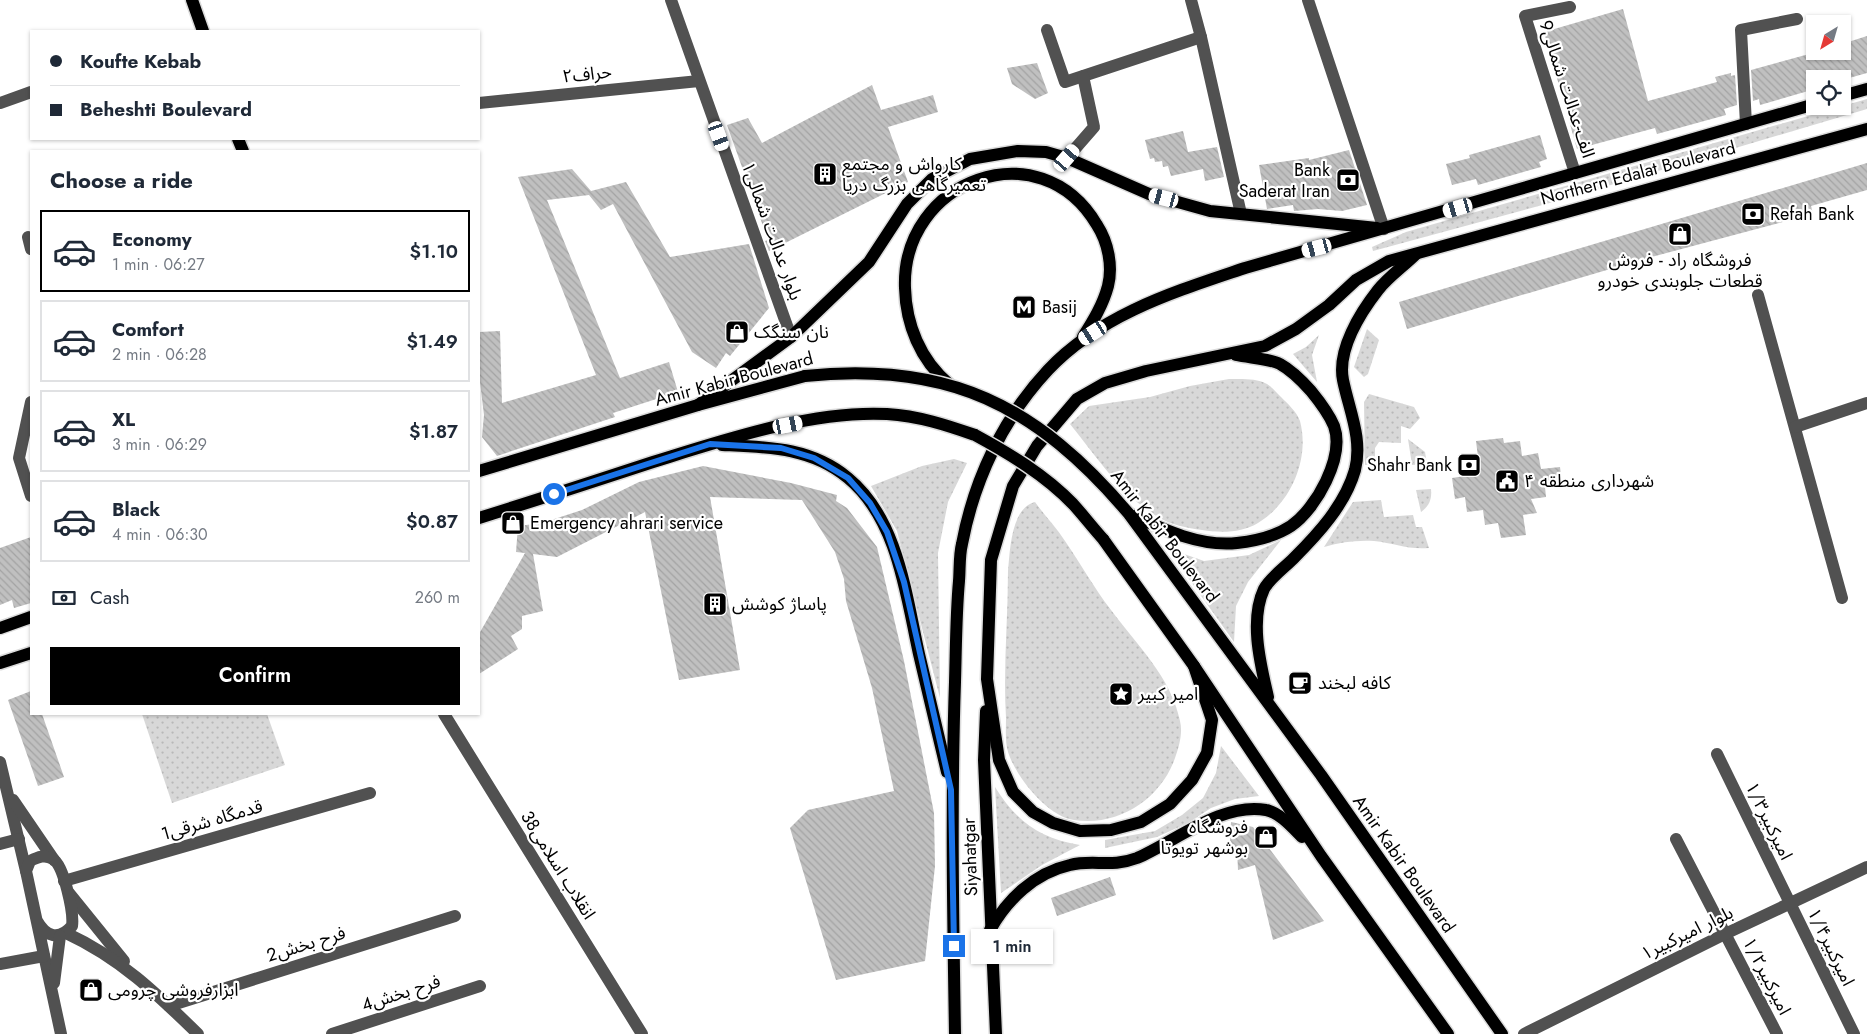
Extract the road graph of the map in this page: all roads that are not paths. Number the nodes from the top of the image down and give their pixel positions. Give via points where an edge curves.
1 (192, 0) edge
2 (671, 0) edge
3 (1191, 0) edge
4 (1308, 0) edge
5 (1570, 7) dead end
6 (1797, 19) dead end
7 (203, 30) edge
8 (1047, 30) dead end
9 (1201, 37) junction
10 (1083, 76) junction
11 (699, 81) junction
12 (1867, 89) edge
13 (30, 92) edge
14 (1851, 93) edge
15 (0, 103) edge
16 (480, 103) edge
17 (1806, 107) edge
18 (1746, 124) junction
19 (1867, 129) edge
20 (1067, 158) junction
21 (1576, 173) junction
22 (1240, 214) junction
23 (1384, 229) junction
24 (1419, 252) junction
25 (1758, 296) dead end
26 (791, 337) junction
27 (1081, 341) junction
28 (1231, 354) junction
29 (949, 384) junction
30 (1867, 403) edge
31 (698, 405) junction
32 (30, 407) edge
33 (1795, 427) junction
34 (710, 444) junction
35 (480, 471) edge
36 (30, 493) edge
37 (1129, 514) junction
38 (480, 517) edge
39 (1842, 598) dead end
40 (30, 617) edge
41 (0, 628) edge
42 (30, 653) edge
43 (0, 663) edge
44 (1194, 666) junction
45 (987, 679) junction
46 (1270, 705) junction
47 (445, 715) edge
48 (1716, 754) dead end
49 (0, 762) edge
50 (951, 790) junction
51 (7, 791) junction
52 (370, 793) dead end
53 (19, 839) junction
54 (1676, 839) dead end
55 (0, 844) edge
56 (1321, 856) junction
57 (54, 860) junction
58 (1867, 867) edge
59 (26, 871) junction
60 (65, 885) junction
61 (1789, 903) junction
62 (454, 916) dead end
63 (37, 921) junction
64 (990, 930) junction
65 (63, 934) junction
66 (1725, 934) junction
67 (44, 956) junction
68 (0, 964) edge
69 (138, 978) junction
70 (480, 986) dead end
71 (53, 998) junction
72 (169, 1006) junction
73 (61, 1034) edge
74 (198, 1034) edge
75 (332, 1034) edge
76 (642, 1034) edge
77 (955, 1034) edge
78 (996, 1034) edge
79 (1448, 1034) edge
80 (1502, 1034) edge
81 (1524, 1034) edge
82 (1777, 1034) edge
83 (1854, 1034) edge

1 - 7 main road
2 - 11 street, بلوار عدالت شمالی۱
3 - 9 street
4 - 23 street
5 - 21 street, 9الف-عدالت شمالی via 1525,16
6 - 18 street via 1741,30
8 - 10 street via 1065,82
9 - 10 street
9 - 22 street
10 - 20 street via 1094,127
11 - 16 street, حراف۲
11 - 26 street, بلوار عدالت شمالی۱
12 - 14 main road
13 - 15 street
17 - 18 main road, Northern Edalat Boulevard
18 - 21 main road, Northern Edalat Boulevard
19 - 24 main road, Northern Edalat Boulevard
20 - 22 main road via 1149,194 1210,211
20 - 26 main road via 1037,152 993,154 970,159 932,179 907,204 868,262
21 - 23 main road, Northern Edalat Boulevard
22 - 23 main road
23 - 27 main road, Northern Edalat Boulevard via 1245,268 1163,296 1115,318
24 - 28 main road, Northern Edalat Boulevard via 1389,261 1356,280 1296,329 1265,346
24 - 46 main road via 1378,290 1354,326 1345,354 1342,370 1357,434 1355,469 1341,501 1314,538 1264,589 1258,614 1257,653
25 - 33 street
26 - 31 main road
27 - 29 main road via 1098,312 1108,285 1110,267 1105,238 1086,206 1064,188 1034,176 1002,173 972,180 929,213 916,233 907,259 906,307 912,332 926,358
27 - 50 main road via 1048,370 1023,400 986,463 976,490 961,546
28 - 37 main road via 1280,364 1321,402 1334,428 1335,456 1314,504 1290,526 1265,537 1236,543 1211,543 1187,537
28 - 45 main road, Northern Edalat Boulevard via 1182,362 1105,383 1077,399 1037,446 1013,486 992,560
29 - 31 main road, Amir Kabir Boulevard, bridge via 918,376 842,372 805,376
29 - 37 main road, Amir Kabir Boulevard, bridge via 985,396 1040,431 1099,480
30 - 33 street
31 - 35 main road, Amir Kabir Boulevard
32 - 36 street via 19,458
33 - 39 street
34 - 38 main road
34 - 44 main road, bridge via 802,422 886,414 931,419 975,435 1004,451 1072,503 1103,540
34 - 50 main road via 781,448 814,458 848,478 870,503 887,532 904,582
37 - 46 main road, Amir Kabir Boulevard
40 - 41 main road
42 - 43 main road
44 - 45 main road via 1212,720 1207,753 1192,780 1170,804 1141,822 1111,830 1080,831 1053,824 1033,812 1013,792 999,760
44 - 56 main road
45 - 64 main road, Siyahatgar via 984,760
46 - 80 main road, Amir Kabir Boulevard
47 - 76 street, 38انقلاب اسلامی
48 - 61 street, امیرکبیر۱/۳
49 - 51 street
50 - 77 main road
51 - 53 street
51 - 57 street
52 - 60 street, 1قدمگاه شرقی
53 - 55 street
53 - 59 street
54 - 66 street, امیرکبیر۱/۲
56 - 64 main road via 1290,825 1268,810 1229,814 1186,831 1138,858 1116,865 1070,864 1044,875 1017,893 1002,909
56 - 79 main road
57 - 59 street via 37,857 30,861
57 - 60 street
58 - 61 street, بلوار امیرکبیر۱
59 - 63 street
60 - 65 street via 74,916 72,926
60 - 69 street
61 - 66 street, بلوار امیرکبیر۱
61 - 83 street, امیرکبیر۱/۴
62 - 72 street, 2فرح بخش
63 - 65 street via 42,930 52,936
63 - 67 street
64 - 78 main road, Siyahatgar
65 - 69 street via 96,947
65 - 71 street via 54,973
66 - 81 street, بلوار امیرکبیر۱
66 - 82 street, امیرکبیر۱/۲
67 - 68 street
67 - 71 street
69 - 72 street
70 - 75 street, 4فرح بخش
71 - 73 street
72 - 74 street

